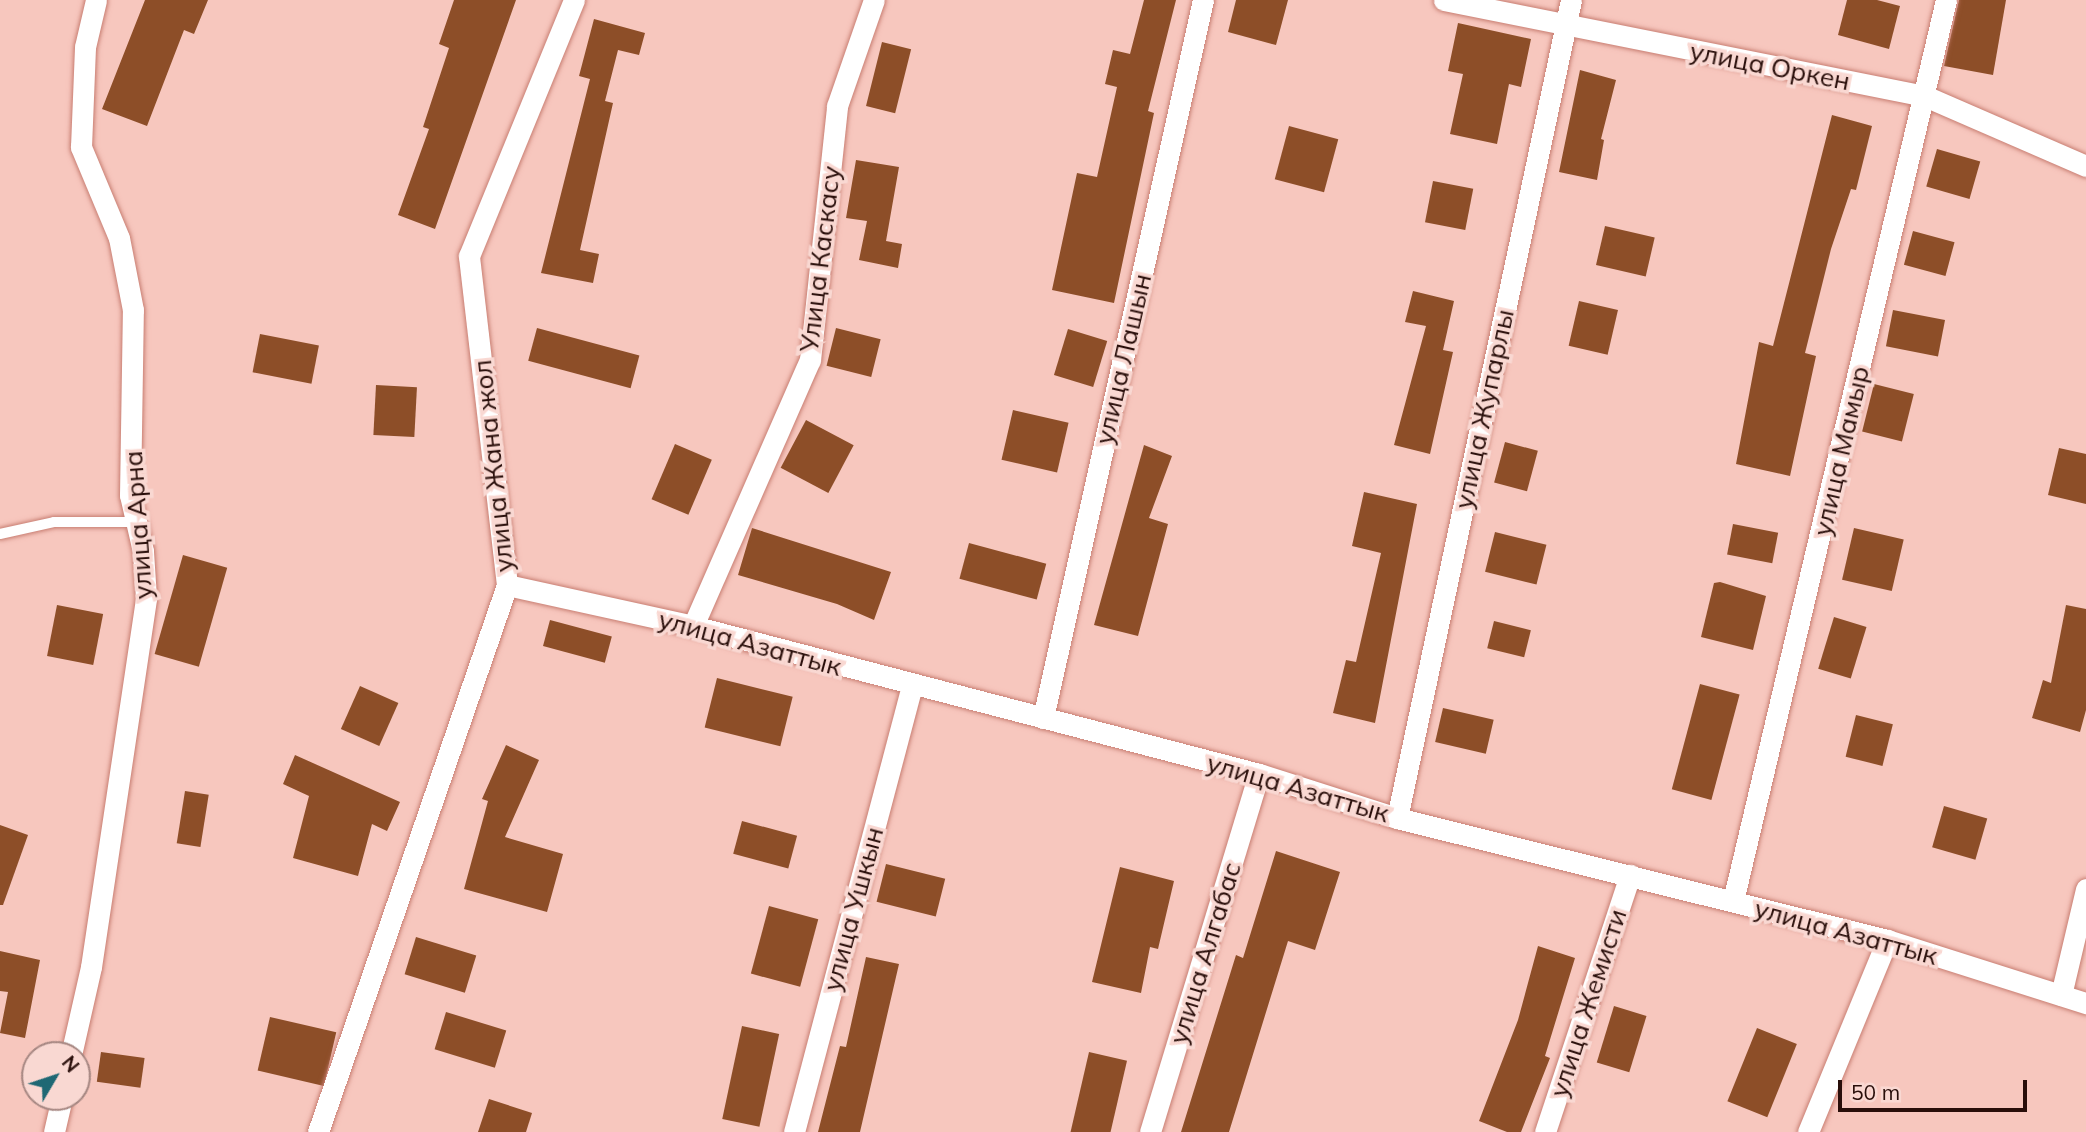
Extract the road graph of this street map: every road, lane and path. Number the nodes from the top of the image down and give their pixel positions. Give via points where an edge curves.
1 (96, 0) edge
2 (575, 0) edge
3 (874, 0) edge
4 (1203, 0) edge
5 (1444, 0) edge
6 (1571, 0) edge
7 (1946, 0) edge
8 (1566, 25) junction
9 (1926, 96) junction
10 (2086, 166) edge
11 (136, 522) junction
12 (0, 534) edge
13 (506, 585) junction
14 (693, 626) junction
15 (912, 686) junction
16 (1043, 718) junction
17 (1259, 774) junction
18 (1397, 818) junction
19 (1630, 875) junction
20 (2086, 889) edge
21 (1733, 901) junction
22 (1887, 940) junction
23 (2061, 995) junction
24 (2086, 1003) edge
25 (74, 1041) edge
26 (59, 1111) edge
27 (54, 1132) edge
28 (318, 1132) edge
29 (794, 1132) edge
30 (1150, 1132) edge
31 (1545, 1132) edge
32 (1808, 1132) edge

1 - 11 street, улица Арна via 85,47 81,147 119,238 133,310 130,495
2 - 13 street, улица Жана жол via 469,256
3 - 14 street, Улица Каскасу via 837,106 810,360
4 - 16 street, улица Лашын
5 - 8 street, улица Оркен
6 - 8 street, улица Жупарлы
7 - 9 street, улица Мамыр
8 - 9 street, улица Оркен
8 - 18 street, улица Жупарлы
9 - 10 street, улица Оркен
9 - 21 street, улица Мамыр
11 - 12 lane via 54,522
11 - 25 street, улица Арна via 146,598 91,967
13 - 14 street, улица Азаттык
13 - 28 street, улица Жана жол
14 - 15 street, улица Азаттык
15 - 16 street, улица Азаттык
15 - 29 street, улица Ушкын
16 - 17 street, улица Азаттык
17 - 18 street, улица Азаттык
17 - 30 street, улица Алгабас
18 - 19 street, улица Азаттык
19 - 21 street, улица Азаттык
19 - 31 street, улица Жемисти
20 - 23 street
21 - 22 street, улица Азаттык
22 - 23 street, улица Азаттык
22 - 32 street
23 - 24 street, улица Азаттык
26 - 27 street

